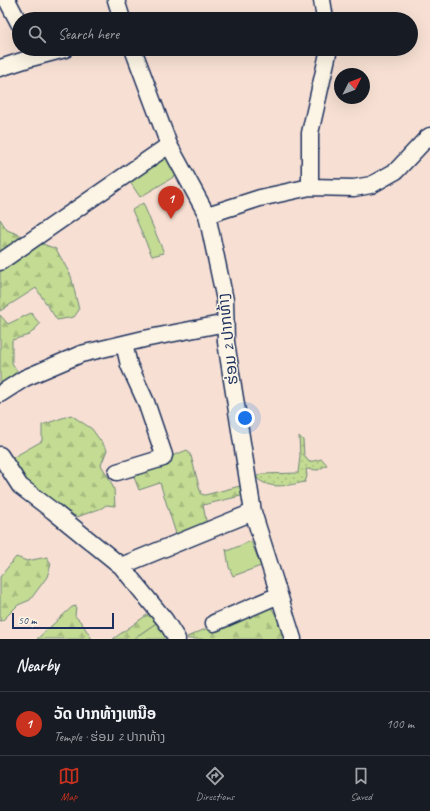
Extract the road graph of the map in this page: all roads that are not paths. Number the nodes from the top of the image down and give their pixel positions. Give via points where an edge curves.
1 (7, 0) edge
2 (116, 0) edge
3 (322, 0) edge
4 (13, 12) edge
5 (120, 12) edge
6 (324, 12) edge
7 (23, 56) edge
8 (136, 56) edge
9 (327, 56) edge
10 (0, 68) edge
11 (430, 136) edge
12 (169, 145) junction
13 (310, 187) junction
14 (207, 215) junction
15 (0, 262) edge
16 (226, 323) junction
17 (124, 344) junction
18 (0, 394) edge
19 (0, 455) edge
20 (117, 472) dead end
21 (253, 512) junction
22 (121, 566) junction
23 (279, 594) junction
24 (214, 623) dead end
25 (177, 639) edge
26 (294, 639) edge

1 - 4 street
2 - 5 street
3 - 6 street
7 - 10 street
8 - 12 street, ຮ່ອມ 2 ປາກທ້າງ
9 - 13 street via 310,133
11 - 13 street via 396,171 371,185 354,188
12 - 14 street, ຮ່ອມ 2 ປາກທ້າງ
12 - 15 street
13 - 14 street via 260,198
14 - 16 street, ຮ່ອມ 2 ປາກທ້າງ via 226,300
16 - 17 street
16 - 21 street, ຮ່ອມ 2 ປາກທ້າງ via 226,342
17 - 18 street via 82,354 25,378
17 - 20 street via 129,365 146,402 164,455 163,458
19 - 22 street via 20,486
21 - 22 street
21 - 23 street, ຮ່ອມ 2 ປາກທ້າງ
22 - 25 street
23 - 24 street
23 - 26 street, ຮ່ອມ 2 ປາກທ້າງ

